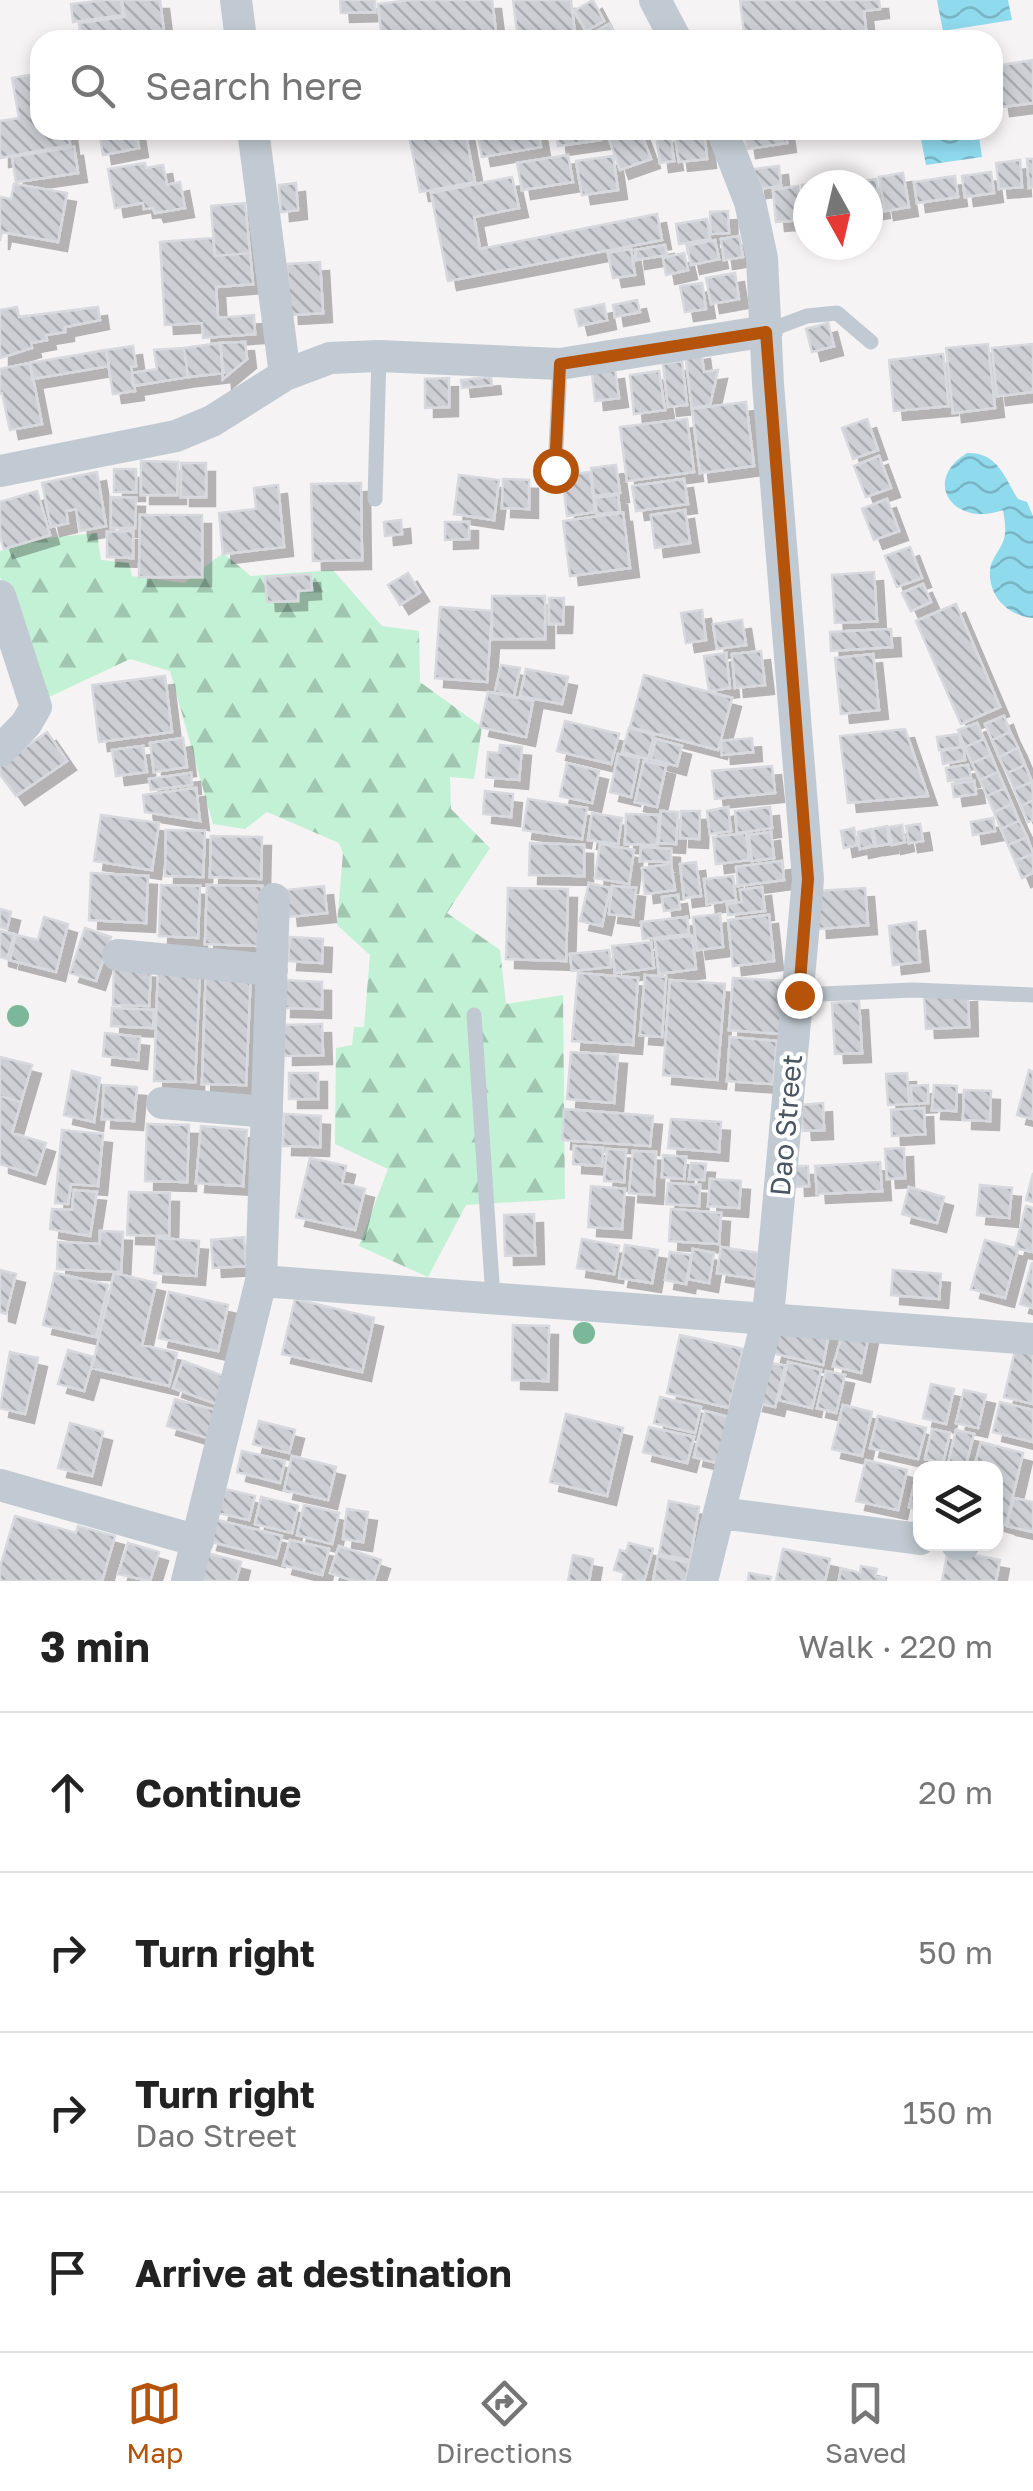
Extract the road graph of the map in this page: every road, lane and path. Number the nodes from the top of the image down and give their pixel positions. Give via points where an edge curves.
1 (236, 0) edge
2 (655, 0) edge
3 (240, 30) edge
4 (671, 30) edge
5 (254, 140) edge
6 (726, 140) edge
7 (766, 332) junction
8 (871, 342) dead end
9 (379, 356) junction
10 (560, 364) junction
11 (285, 375) junction
12 (555, 470) dead end
13 (0, 471) edge
14 (375, 498) dead end
15 (0, 596) edge
16 (0, 750) edge
17 (274, 899) dead end
18 (118, 955) dead end
19 (272, 970) junction
20 (799, 995) junction
21 (1033, 995) edge
22 (474, 1015) dead end
23 (162, 1103) dead end
24 (267, 1112) junction
25 (261, 1281) junction
26 (494, 1298) junction
27 (768, 1317) junction
28 (1033, 1339) edge
29 (0, 1484) edge
30 (720, 1512) junction
31 (913, 1538) edge
32 (198, 1540) junction
33 (188, 1581) edge
34 (702, 1581) edge

1 - 3 street
2 - 4 street
5 - 11 street
6 - 7 street, Dao Street via 762,258
7 - 8 lane via 837,313
7 - 10 street
7 - 20 street, Dao Street via 808,879
9 - 10 street
9 - 11 street via 330,358
9 - 14 lane
10 - 12 lane
11 - 13 street via 176,436
15 - 16 street via 36,707
17 - 19 street
18 - 19 street
19 - 24 street
20 - 21 lane
20 - 27 street, Dao Street
22 - 26 lane
23 - 24 street
24 - 25 street
25 - 26 street
25 - 32 street
26 - 27 street
27 - 28 street
27 - 30 street, Dao Street
29 - 32 street
30 - 31 street
30 - 34 street, Dao Street
32 - 33 street

